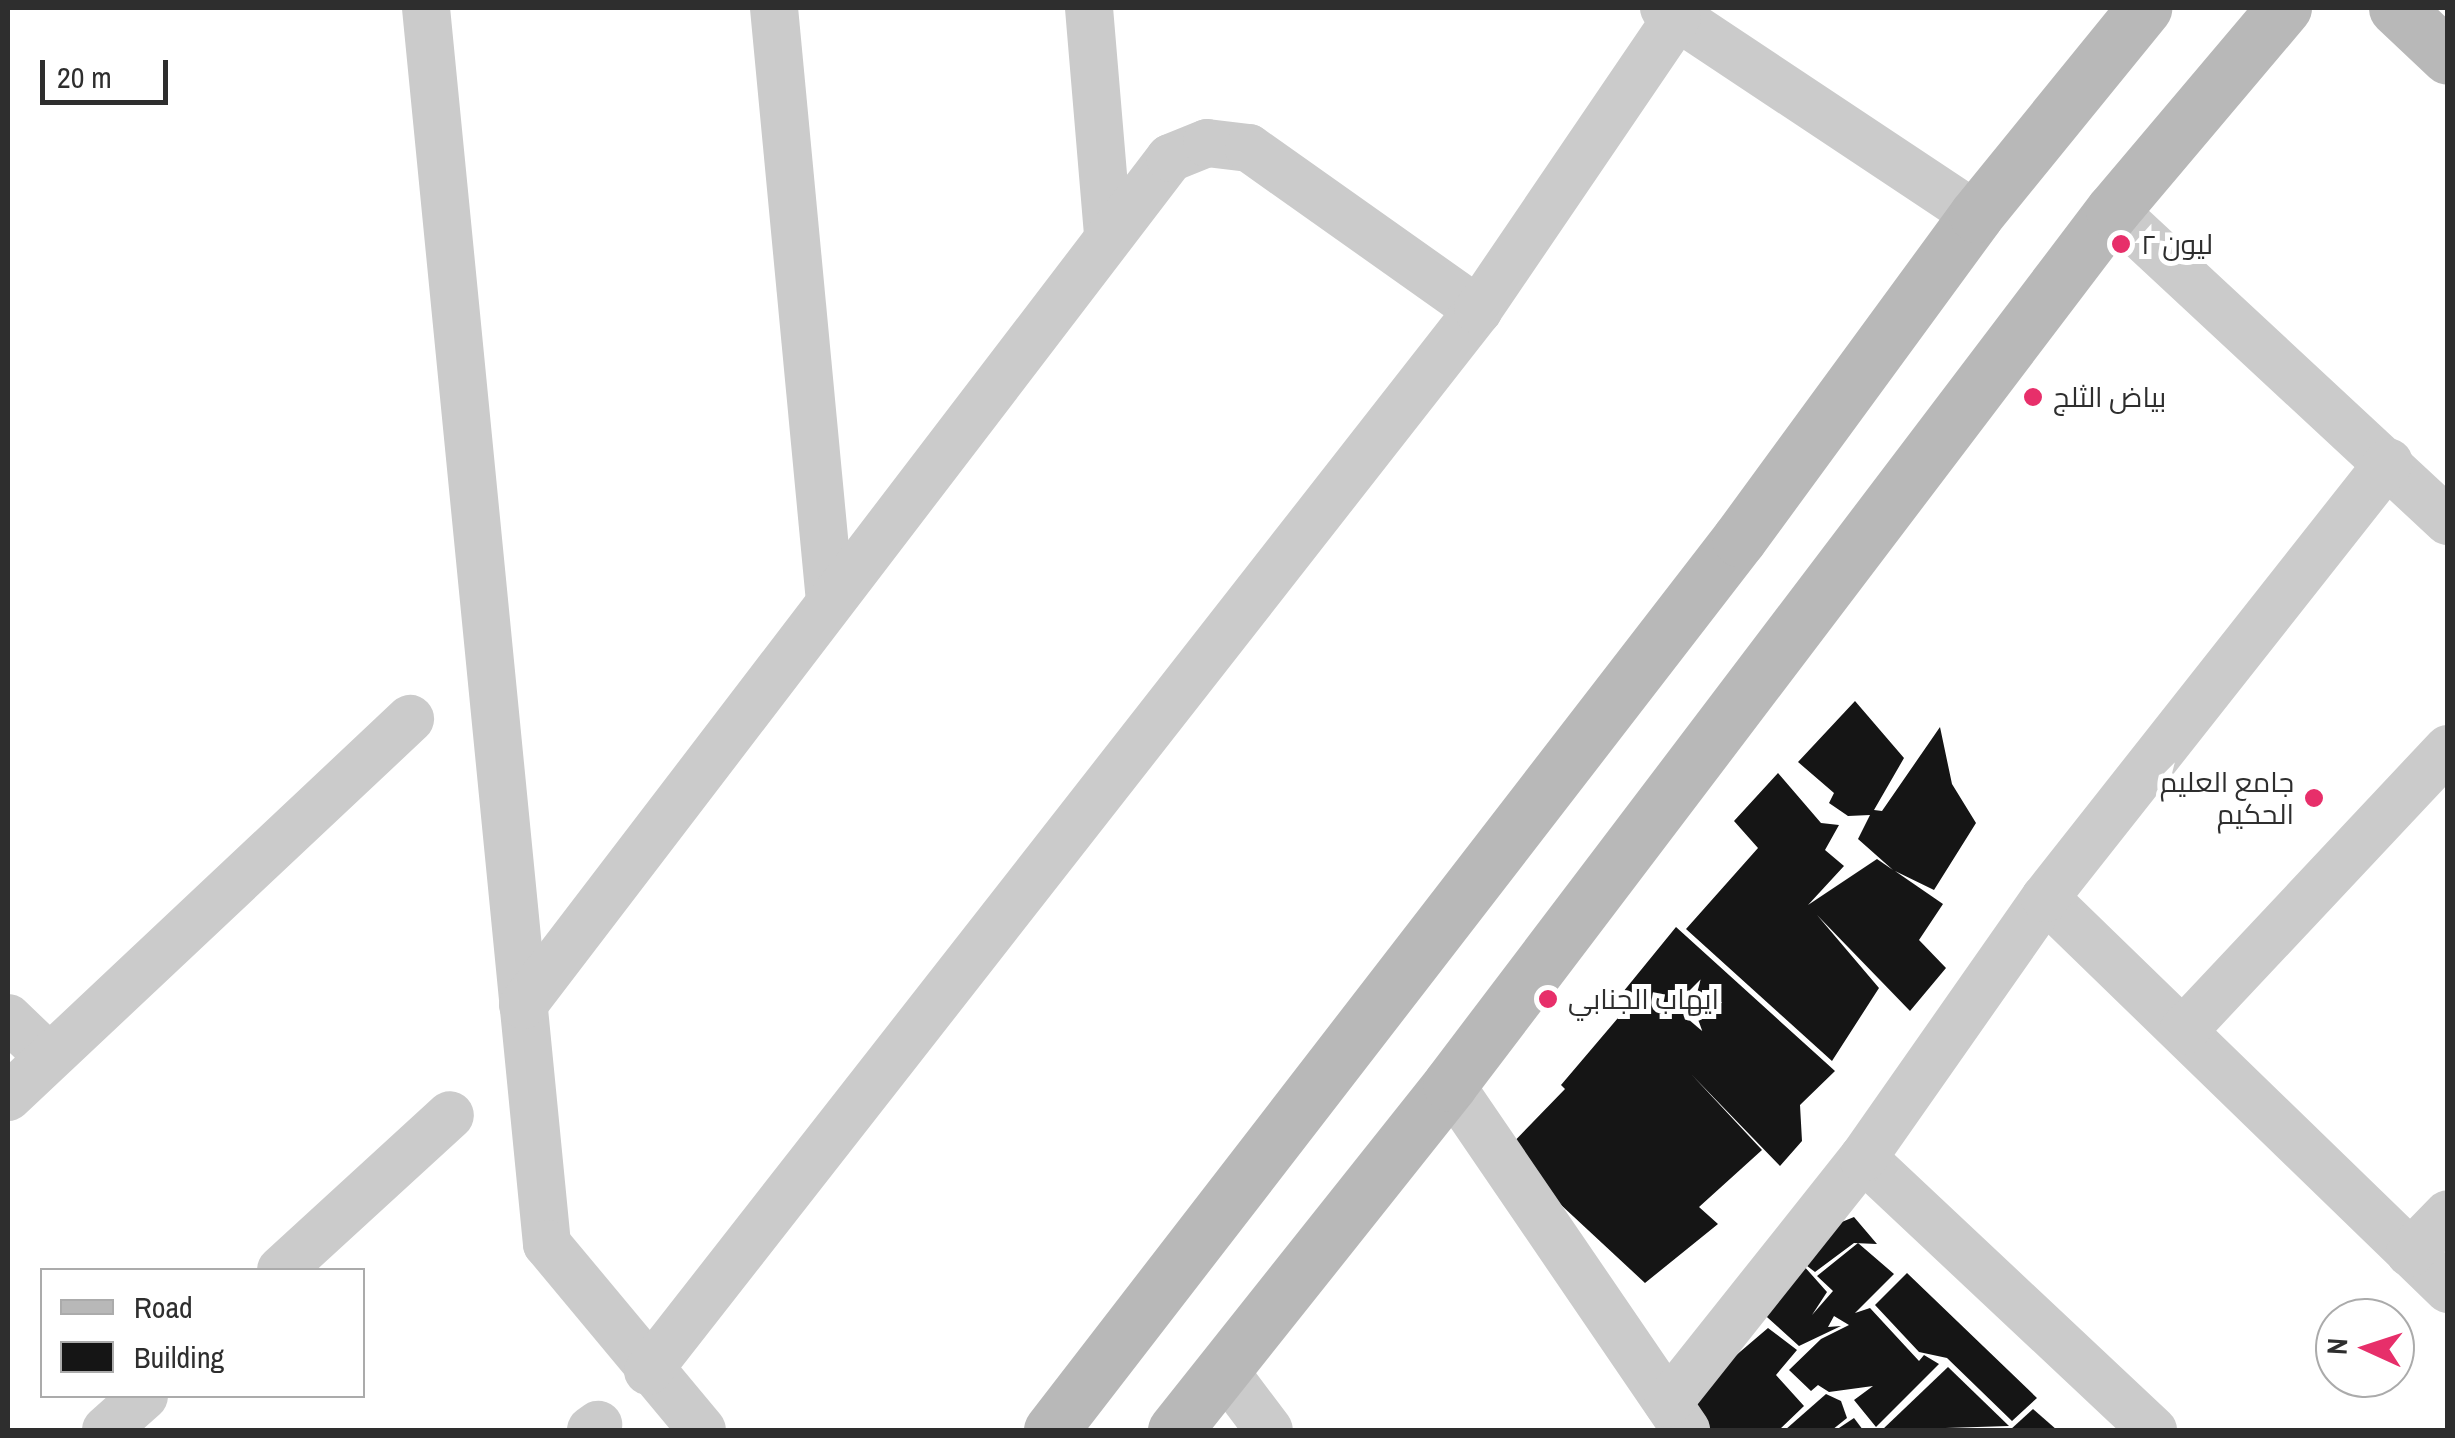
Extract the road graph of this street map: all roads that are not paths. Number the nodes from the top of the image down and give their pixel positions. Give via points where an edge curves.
1 (426, 8) edge
2 (774, 8) edge
3 (1089, 8) edge
4 (2144, 8) edge
5 (2284, 8) edge
6 (2396, 8) edge
7 (1670, 12) edge
8 (2448, 57) edge
9 (2113, 210) junction
10 (1976, 215) junction
11 (1108, 233) junction
12 (1478, 310) junction
13 (2389, 462) junction
14 (2448, 520) edge
15 (830, 601) junction
16 (410, 718) dead end
17 (2448, 749) edge
18 (2045, 898) junction
19 (523, 1005) junction
20 (8, 1018) edge
21 (2183, 1031) junction
22 (49, 1058) junction
23 (1450, 1084) junction
24 (8, 1096) edge
25 (450, 1115) dead end
26 (1864, 1158) junction
27 (2448, 1214) edge
28 (2410, 1253) junction
29 (283, 1268) edge
30 (2448, 1289) edge
31 (1223, 1369) junction
32 (648, 1371) junction
33 (142, 1398) edge
34 (1677, 1417) edge
35 (106, 1430) edge
36 (702, 1430) edge
37 (1052, 1430) edge
38 (1175, 1430) edge
39 (1269, 1430) edge
40 (2153, 1430) edge

1 - 19 street
2 - 15 street
3 - 11 street
4 - 10 main road
5 - 9 main road
6 - 8 main road
7 - 10 street
7 - 12 street
9 - 13 street
9 - 23 main road
10 - 37 main road via 1740,539
11 - 12 street via 1170,158 1207,142 1228,142 1269,159
11 - 15 street
12 - 32 street
13 - 14 street
13 - 18 street
15 - 19 street
16 - 22 street
17 - 21 street
18 - 21 street
18 - 26 street
19 - 32 street via 547,1244
20 - 22 street
21 - 28 street
22 - 24 street
23 - 31 main road
23 - 34 street
25 - 29 street
26 - 34 street
26 - 40 street
27 - 28 street
28 - 30 street
31 - 38 main road
31 - 39 street
32 - 36 street
33 - 35 street

